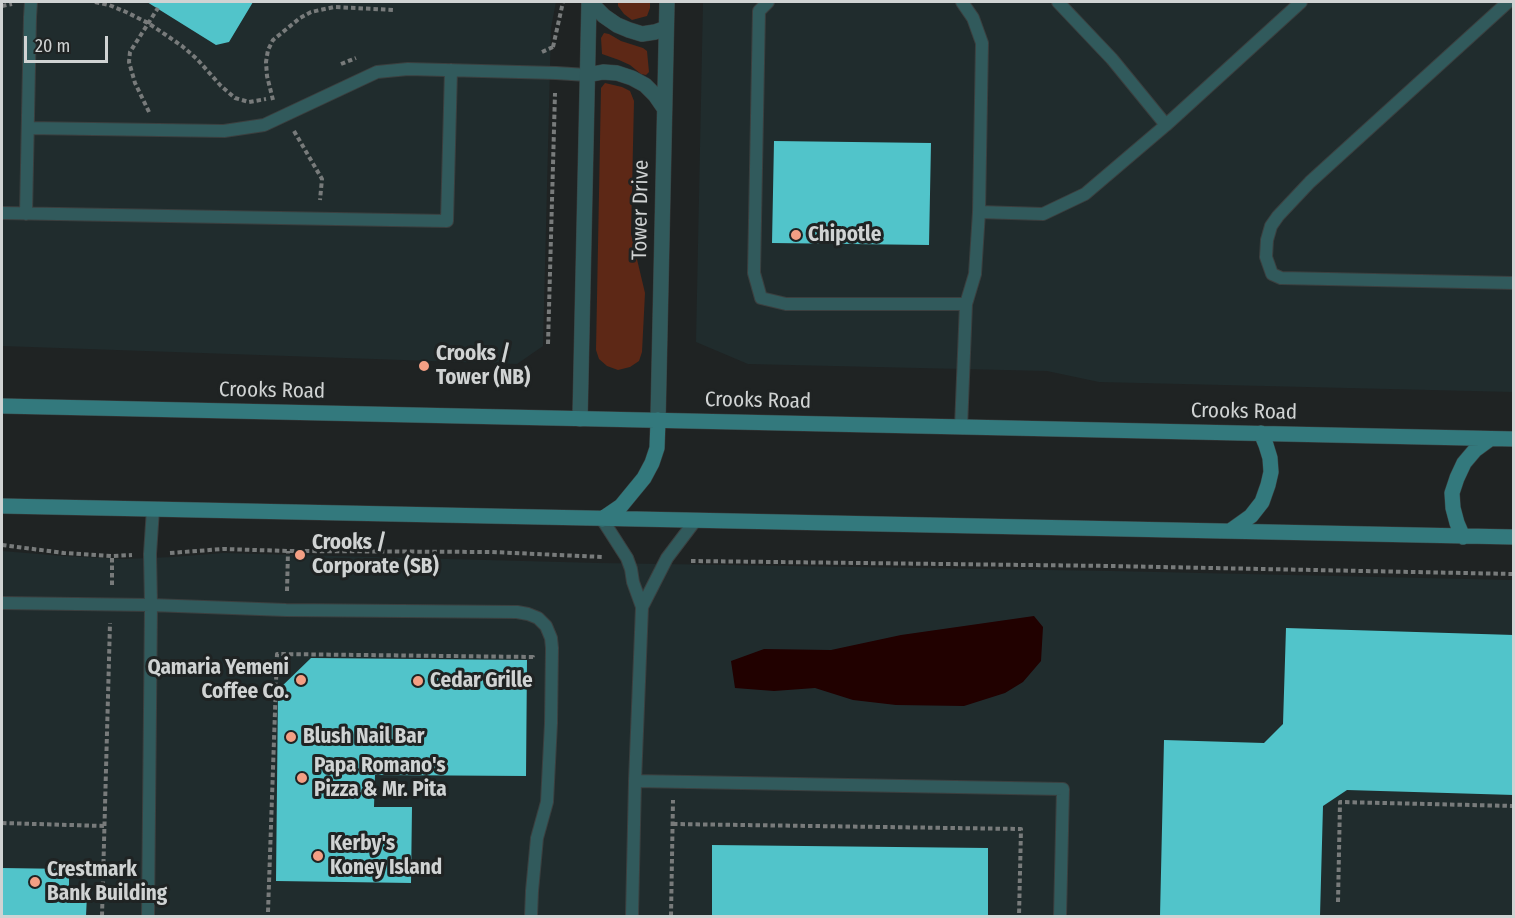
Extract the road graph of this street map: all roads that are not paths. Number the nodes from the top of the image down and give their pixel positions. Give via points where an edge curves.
1 (31, 2) edge
2 (589, 2) edge
3 (667, 2) edge
4 (768, 2) edge
5 (962, 2) edge
6 (1058, 2) edge
7 (1301, 2) edge
8 (1508, 2) edge
9 (666, 28) junction
10 (451, 70) junction
11 (587, 75) junction
12 (664, 108) junction
13 (1166, 125) junction
14 (28, 128) junction
15 (979, 212) junction
16 (2, 213) edge
17 (26, 213) junction
18 (1514, 283) edge
19 (966, 304) junction
20 (2, 406) edge
21 (580, 419) junction
22 (658, 420) junction
23 (961, 427) junction
24 (1261, 433) junction
25 (1490, 439) junction
26 (1514, 440) edge
27 (2, 506) edge
28 (153, 509) junction
29 (602, 519) junction
30 (695, 521) junction
31 (1230, 531) junction
32 (1463, 537) junction
33 (1514, 537) edge
34 (2, 603) edge
35 (151, 605) junction
36 (642, 607) junction
37 (635, 781) junction
38 (148, 916) edge
39 (531, 916) edge
40 (632, 916) edge
41 (1060, 916) edge

1 - 14 lane
2 - 9 street via 629,30 655,33
2 - 11 street
3 - 9 street, Tower Drive
4 - 19 lane via 759,11 754,273 761,298 786,304
5 - 15 lane via 982,43
6 - 13 lane
7 - 13 lane
8 - 18 lane via 1278,216 1266,240 1266,257 1272,274 1281,278
9 - 12 street, Tower Drive
10 - 11 lane
10 - 14 lane via 377,72 264,125 224,131
10 - 17 lane via 447,221
11 - 12 street via 603,72 632,78 645,85
11 - 21 street
12 - 22 street, Tower Drive
13 - 15 lane via 1085,194 1043,214
14 - 17 lane
15 - 19 lane via 975,274
16 - 17 lane
19 - 23 lane
20 - 21 main road, Crooks Road
21 - 22 main road, Crooks Road
22 - 23 main road, Crooks Road
22 - 29 main road via 657,447 644,478 621,506
23 - 24 main road, Crooks Road
24 - 25 main road, Crooks Road
24 - 31 main road via 1270,458 1268,485 1251,516
25 - 26 main road, Crooks Road
25 - 32 main road via 1464,463 1452,493 1456,524
27 - 28 main road
28 - 29 main road
28 - 35 lane
29 - 30 main road
29 - 36 lane via 627,558
30 - 31 main road
30 - 36 lane via 667,558
31 - 32 main road
32 - 33 main road
34 - 35 lane
35 - 38 lane
35 - 39 lane via 517,612 538,618 551,638 551,723 547,802 537,838
36 - 37 lane
37 - 40 lane
37 - 41 lane via 1063,789

